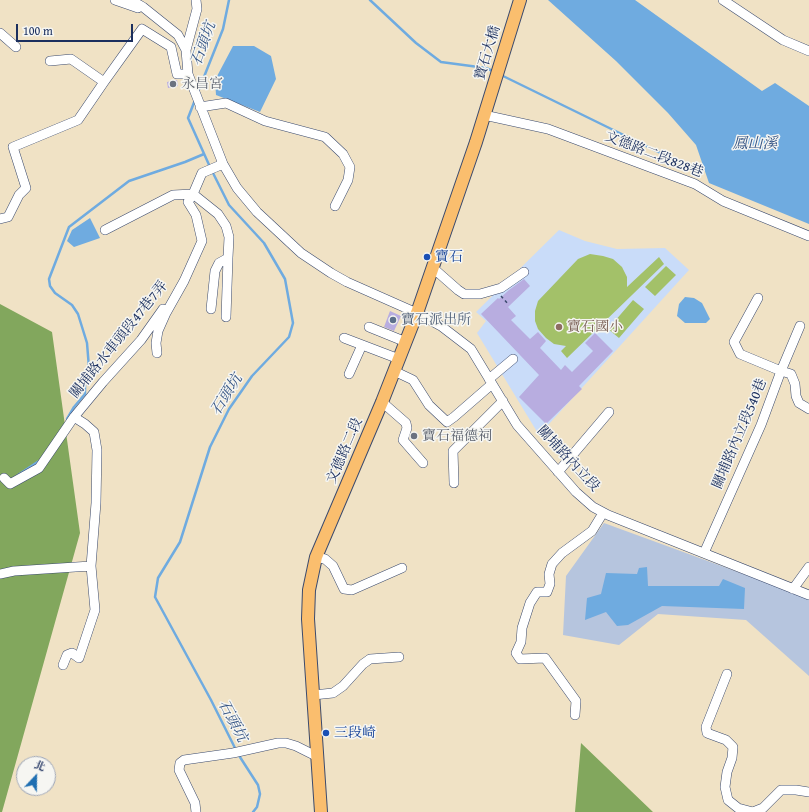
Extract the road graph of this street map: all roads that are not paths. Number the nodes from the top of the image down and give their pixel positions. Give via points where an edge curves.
1 (115, 0) edge
2 (131, 0) edge
3 (196, 0) edge
4 (520, 0) edge
5 (723, 0) edge
6 (151, 12) junction
7 (0, 33) edge
8 (16, 47) dead end
9 (186, 50) junction
10 (809, 50) edge
11 (50, 61) dead end
12 (188, 74) junction
13 (104, 82) junction
14 (200, 106) junction
15 (484, 115) junction
16 (222, 164) junction
17 (193, 194) junction
18 (335, 206) dead end
19 (0, 220) edge
20 (106, 230) dead end
21 (809, 236) edge
22 (228, 258) junction
23 (434, 268) junction
24 (524, 272) dead end
25 (184, 281) junction
26 (758, 298) dead end
27 (212, 309) dead end
28 (417, 313) junction
29 (226, 317) dead end
30 (800, 326) dead end
31 (369, 327) dead end
32 (344, 338) dead end
33 (406, 342) junction
34 (362, 345) junction
35 (157, 353) dead end
36 (399, 359) junction
37 (513, 359) dead end
38 (781, 371) junction
39 (394, 372) junction
40 (349, 374) dead end
41 (491, 381) junction
42 (503, 401) junction
43 (382, 402) junction
44 (809, 409) edge
45 (609, 412) dead end
46 (74, 417) junction
47 (423, 463) dead end
48 (558, 472) junction
49 (7, 481) dead end
50 (454, 483) dead end
51 (604, 513) junction
52 (704, 553) junction
53 (316, 557) junction
54 (92, 566) junction
55 (809, 567) edge
56 (402, 568) dead end
57 (0, 574) edge
58 (793, 589) junction
59 (809, 595) edge
60 (399, 658) dead end
61 (63, 665) dead end
62 (727, 674) dead end
63 (313, 695) junction
64 (575, 715) dead end
65 (318, 757) junction
66 (809, 792) edge
67 (196, 812) edge
68 (321, 812) edge

1 - 6 street
2 - 6 street
3 - 9 street via 197,8
4 - 15 main road, 寶石大橋
5 - 10 street via 783,40
6 - 9 street via 178,35
7 - 8 street
9 - 12 street, 關埔路內立段
11 - 13 street via 71,59
12 - 13 street via 177,74 171,47 142,29
12 - 14 street, 關埔路內立段
13 - 19 street via 78,120 13,147 26,188 19,195 8,217
14 - 16 street, 關埔路內立段
14 - 18 street via 226,103 265,121 325,137 344,154 350,167 348,180
15 - 21 street, 文德路二段828巷 via 548,129 695,184 723,201
15 - 23 main road, 文德路二段
16 - 17 street via 202,173
16 - 28 street, 關埔路內立段 via 237,188 257,212 301,253 347,282
17 - 20 street via 173,195
17 - 22 street via 218,214 226,226 229,237
17 - 25 street via 188,202 196,216 202,241
22 - 27 street via 219,263 215,271
22 - 29 street
23 - 24 street via 458,290 470,294 501,288
23 - 28 main road, 文德路二段
25 - 35 street via 158,331
25 - 46 street, 關埔路水車頭段47巷7弄 via 140,340
26 - 38 street via 734,342 740,354
28 - 33 main road, 文德路二段
28 - 41 street, 關埔路內立段 via 441,326 471,349
30 - 38 street, 關埔路內立段540巷
31 - 33 street
32 - 34 street
33 - 36 main road, 文德路二段
34 - 36 street
34 - 40 street
36 - 39 main road, 文德路二段
37 - 41 street
38 - 44 street via 791,374 797,400
38 - 52 street, 關埔路內立段540巷 via 761,425
39 - 41 street via 414,380 429,405 447,422
39 - 43 main road, 文德路二段
41 - 42 street, 關埔路內立段
42 - 48 street, 關埔路內立段 via 517,425
42 - 50 street via 453,451
43 - 47 street via 406,423 403,440
43 - 53 main road, 文德路二段
45 - 48 street
46 - 49 street, 關埔路水車頭段47巷7弄 via 39,468
46 - 54 street, 關埔路水車頭段47巷7弄 via 94,432 97,450
48 - 51 street, 關埔路內立段 via 576,492
51 - 52 street, 關埔路內立段
51 - 64 street via 592,532 562,553 552,564 547,592 537,592 530,603 516,653 520,659 545,658 576,700
52 - 58 street, 關埔路內立段
53 - 56 street via 325,559 333,566 344,589 352,590
53 - 63 main road, 文德路二段 via 309,590 308,619
54 - 57 street
54 - 61 street, 關埔路水車頭段47巷7弄 via 95,610 79,658 72,652 67,654
55 - 58 street
58 - 59 street, 關埔路內立段
60 - 63 street via 370,659 343,686 332,693
62 - 66 street via 706,728 707,733 726,740 733,747 725,787 728,800 738,808 753,812 763,808 781,790
63 - 65 main road, 文德路二段
65 - 67 street via 296,746 278,743 184,760 180,763 179,770 195,804
65 - 68 main road, 文德路二段

